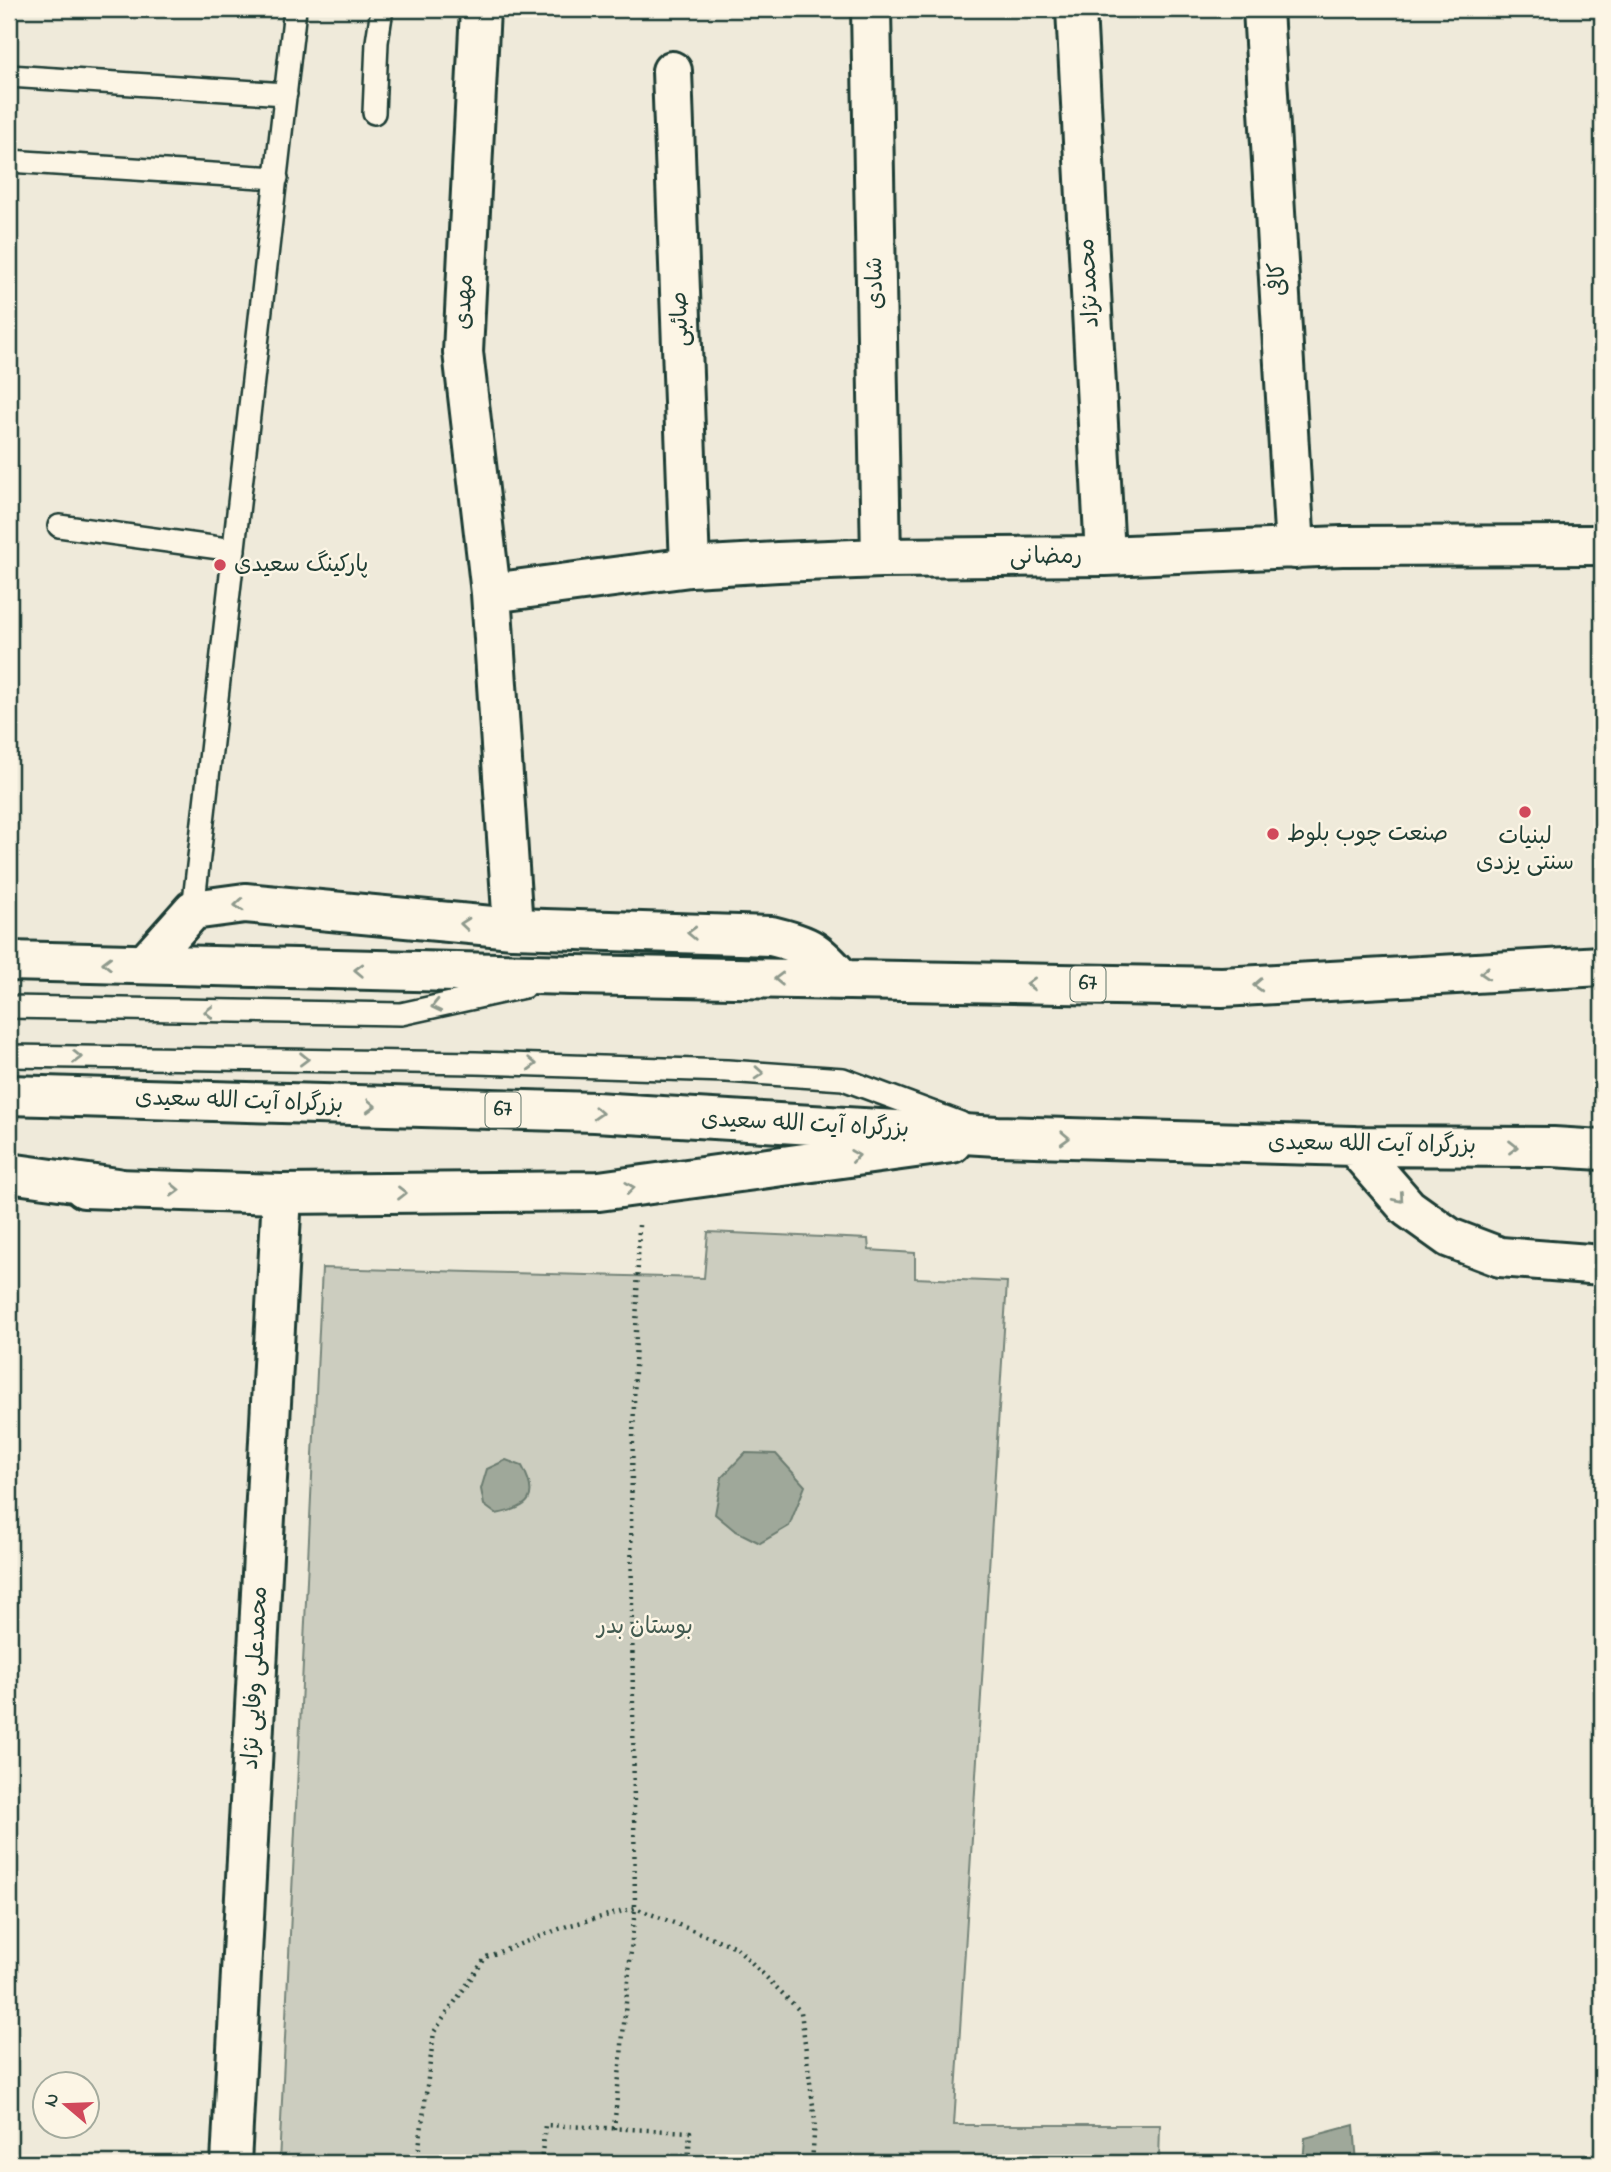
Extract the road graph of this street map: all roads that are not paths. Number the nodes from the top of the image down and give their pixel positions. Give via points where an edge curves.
1 (295, 9) edge
2 (382, 9) edge
3 (480, 9) edge
4 (871, 9) edge
5 (1076, 9) edge
6 (1263, 9) edge
7 (672, 71) dead end
8 (9, 76) edge
9 (286, 94) junction
10 (374, 113) dead end
11 (9, 161) edge
12 (277, 178) junction
13 (60, 526) dead end
14 (1602, 545) edge
15 (1295, 549) junction
16 (234, 550) junction
17 (1105, 556) junction
18 (881, 558) junction
19 (690, 567) junction
20 (491, 593) junction
21 (193, 910) junction
22 (513, 928) junction
23 (9, 961) edge
24 (145, 964) junction
25 (1602, 966) edge
26 (1522, 971) junction
27 (574, 975) junction
28 (1602, 978) edge
29 (843, 980) junction
30 (9, 1007) edge
31 (9, 1056) edge
32 (9, 1095) edge
33 (997, 1136) junction
34 (1602, 1136) edge
35 (1354, 1146) junction
36 (1553, 1147) junction
37 (1602, 1150) edge
38 (9, 1173) edge
39 (9, 1188) edge
40 (117, 1188) junction
41 (282, 1194) junction
42 (1602, 1265) edge
43 (231, 2163) edge

1 - 9 lane
2 - 10 lane
3 - 20 main road, مهدی via 463,352
4 - 18 main road, شادی
5 - 17 main road, محمدنژاد
6 - 15 main road, کافی
7 - 19 main road, صائبی
8 - 9 lane
9 - 12 lane
11 - 12 lane
12 - 16 lane
13 - 16 lane
14 - 15 main road, رمضانی
15 - 17 main road, رمضانی
16 - 21 lane
17 - 18 main road, رمضانی
18 - 19 main road, رمضانی
19 - 20 main road, رمضانی
20 - 22 main road, مهدی
22 -> 21 main road via 245,903
21 - 24 main road
29 -> 22 main road via 820,955 801,943 771,936
24 -> 23 main road, 67
27 -> 24 main road, 67
25 - 26 main road, 67
26 - 28 main road
26 -> 29 main road, 67 via 1222,987
29 -> 27 main road, 67
27 -> 30 lane via 401,1014
31 -> 33 lane via 490,1063 843,1079
32 -> 33 main road, بزرگراه آیت الله سعیدی / 67 via 595,1112
33 -> 35 main road, بزرگراه آیت الله سعیدی / 67
41 -> 33 main road via 598,1191
34 - 36 main road
35 -> 36 main road, بزرگراه آیت الله سعیدی / 67
35 -> 42 main road via 1408,1208 1450,1238 1500,1257
36 - 37 main road, بزرگراه آیت الله سعیدی / 67
38 - 40 main road
39 - 40 main road
40 -> 41 main road
41 - 43 main road, محمدعلی وفایی نژاد

